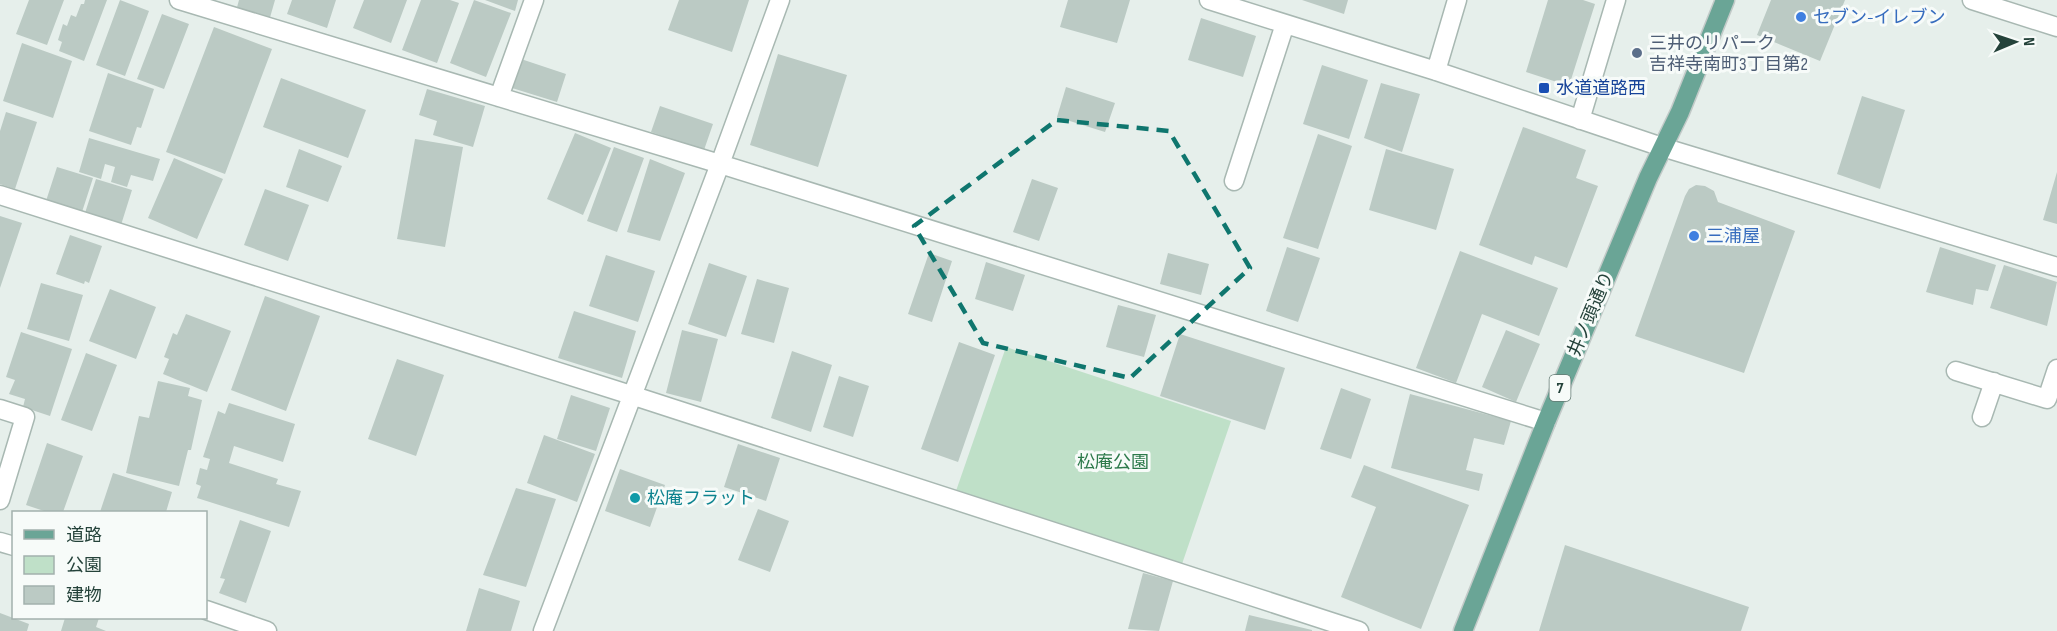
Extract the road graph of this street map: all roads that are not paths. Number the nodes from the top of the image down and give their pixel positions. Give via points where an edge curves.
1 (179, 0) edge
2 (534, 0) edge
3 (780, 0) edge
4 (1209, 0) edge
5 (1456, 0) edge
6 (1616, 0) edge
7 (1725, 0) edge
8 (1972, 0) edge
9 (215, 5) edge
10 (1285, 24) junction
11 (2057, 27) edge
12 (1436, 71) junction
13 (500, 97) junction
14 (1580, 120) junction
15 (1662, 147) junction
16 (720, 164) junction
17 (1234, 181) dead end
18 (0, 195) edge
19 (2057, 267) edge
20 (2057, 369) edge
21 (1956, 371) dead end
22 (1994, 382) junction
23 (631, 395) junction
24 (0, 409) edge
25 (1982, 417) dead end
26 (1546, 422) junction
27 (0, 500) edge
28 (207, 610) edge
29 (267, 631) edge
30 (543, 631) edge
31 (1359, 631) edge
32 (1463, 631) edge

1 - 9 street
2 - 13 street
3 - 16 street
4 - 10 street
5 - 12 street
6 - 14 street
7 - 15 main road, 井ノ頭通り / 7
8 - 11 street
9 - 13 street
10 - 12 street
10 - 17 street
12 - 14 street
13 - 16 street
14 - 15 street
15 - 19 street
15 - 26 main road, 井ノ頭通り / 7
16 - 23 street
16 - 26 street
18 - 23 street
20 - 22 street via 2047,399
21 - 22 street
22 - 25 street
23 - 30 street
23 - 31 street
24 - 27 street via 26,417
26 - 32 main road, 井ノ頭通り / 7
28 - 29 street

